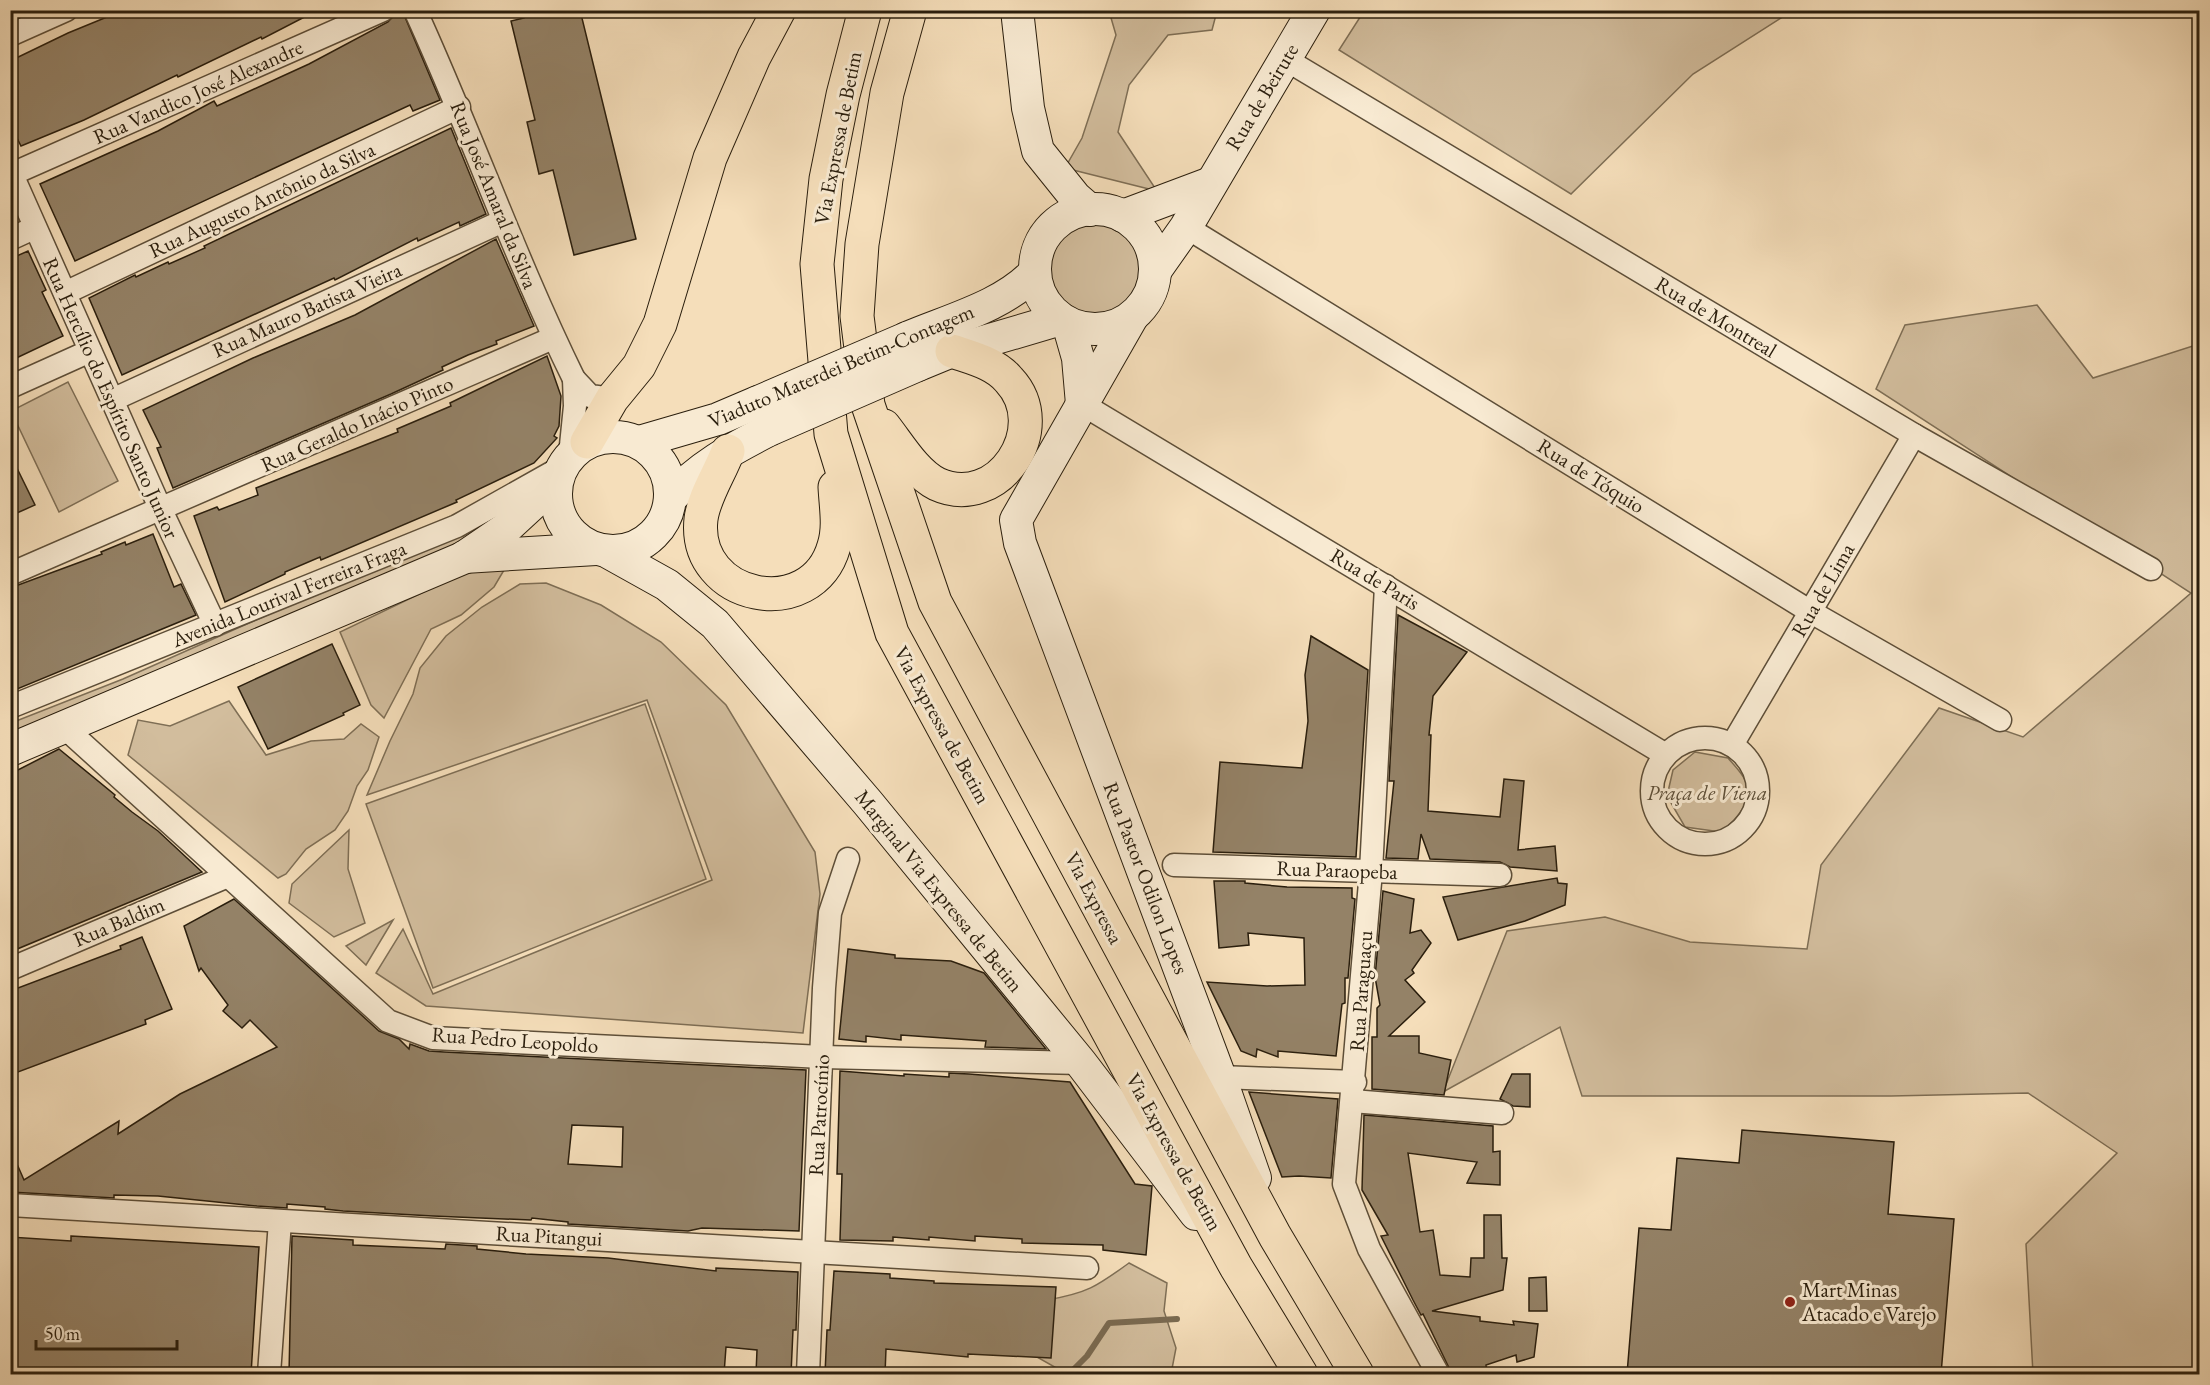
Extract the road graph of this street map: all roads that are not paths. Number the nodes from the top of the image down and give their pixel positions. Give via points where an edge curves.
1 (66, 10) edge
2 (383, 10) edge
3 (416, 10) edge
4 (779, 10) edge
5 (865, 10) edge
6 (910, 10) edge
7 (1017, 10) edge
8 (1314, 10) edge
9 (10, 35) edge
10 (1285, 59) junction
11 (459, 107) junction
12 (11, 172) edge
13 (1211, 183) junction
14 (1089, 210) junction
15 (1123, 216) junction
16 (503, 221) junction
17 (1186, 227) junction
18 (34, 228) junction
19 (10, 239) edge
20 (1155, 271) junction
21 (1035, 272) junction
22 (65, 293) junction
23 (1132, 317) junction
24 (1064, 321) junction
25 (553, 338) junction
26 (90, 351) junction
27 (952, 351) junction
28 (912, 352) junction
29 (574, 379) junction
30 (10, 387) edge
31 (612, 399) junction
32 (112, 400) junction
33 (1082, 404) junction
34 (868, 405) junction
35 (763, 416) junction
36 (831, 434) junction
37 (1914, 435) junction
38 (639, 442) junction
39 (728, 451) junction
40 (569, 462) junction
41 (670, 499) junction
42 (161, 510) junction
43 (601, 550) junction
44 (463, 558) junction
45 (2151, 569) dead end
46 (10, 574) edge
47 (1386, 586) junction
48 (1810, 612) junction
49 (215, 625) junction
50 (10, 707) edge
51 (2000, 720) dead end
52 (64, 726) junction
53 (1732, 745) junction
54 (10, 750) edge
55 (1666, 755) junction
56 (848, 859) dead end
57 (1174, 865) dead end
58 (1371, 871) junction
59 (1500, 875) dead end
60 (228, 876) junction
61 (10, 969) edge
62 (822, 1057) junction
63 (1081, 1063) junction
64 (1220, 1077) junction
65 (1353, 1091) junction
66 (1502, 1113) dead end
67 (10, 1205) edge
68 (280, 1221) junction
69 (1275, 1236) junction
70 (812, 1252) junction
71 (1236, 1267) junction
72 (1088, 1268) dead end
73 (269, 1374) edge
74 (808, 1374) edge
75 (1301, 1374) edge
76 (1357, 1374) edge
77 (1438, 1374) edge

1 - 9 street
2 - 12 street, Rua Vandico José Alexandre
3 - 11 street, Rua José Amaral da Silva
4 - 31 highway via 710,158 660,324 639,366
5 - 36 highway, Via Expressa de Betim via 826,179 816,264
6 - 34 highway, Via Expressa de Betim via 887,93 862,243 857,316
7 - 14 street via 1028,108 1038,151
8 - 10 street, Rua de Beirute
10 - 13 street, Rua de Beirute
10 - 37 street, Rua de Montreal
11 - 16 street, Rua José Amaral da Silva
11 - 22 street, Rua Augusto Antônio da Silva
12 - 18 street, Rua Hercílio do Espírito Santo Junior
13 - 15 street
13 - 17 street, Rua de Beirute
14 - 15 street
14 - 21 street via 1073,214 1049,231 1041,242
15 - 20 street via 1147,239
16 - 25 street, Rua José Amaral da Silva
16 - 32 street, Rua Mauro Batista Vieira
17 - 20 street, Rua de Beirute
17 - 48 street, Rua de Tóquio
18 - 19 street
18 - 22 street, Rua Hercílio do Espírito Santo Junior
20 - 23 street via 1152,288
21 - 24 street via 1038,290 1047,306
21 - 28 street, Viaduto Materdei Betim-Contagem via 1020,288
22 - 26 street, Rua Hercílio do Espírito Santo Junior
23 - 24 street via 1101,329 1084,329
23 - 33 street
24 - 27 street, Viaduto Materdei Betim-Contagem
24 - 33 street via 1078,358
25 - 29 street, Rua José Amaral da Silva
25 - 42 street, Rua Geraldo Inácio Pinto
26 - 30 street
26 - 32 street, Rua Hercílio do Espírito Santo Junior
27 - 28 street, Viaduto Materdei Betim-Contagem
27 - 34 highway via 993,366 1010,380 1021,399 1026,420 1024,441 1014,461 999,477 980,487 958,490 935,483 915,466
28 - 35 street, Viaduto Materdei Betim-Contagem, bridge
29 - 31 street, Rua José Amaral da Silva via 590,396
29 - 40 street, Rua José Amaral da Silva
31 - 40 highway
32 - 42 street, Rua Hercílio do Espírito Santo Junior
33 - 47 street, Rua de Paris
33 - 64 street, Rua Pastor Odilon Lopes via 1016,520 1020,543
34 - 69 highway, Via Expressa via 935,602
35 - 38 street, Viaduto Materdei Betim-Contagem via 718,419
35 - 39 street, Viaduto Materdei Betim-Contagem
36 - 39 highway via 838,526 834,547 824,567 808,582 788,592 766,595 744,590 725,579 711,562 703,542 701,519
36 - 71 highway, Via Expressa de Betim via 892,633
37 - 45 street, Rua de Montreal
37 - 48 street, Rua de Lima
38 - 40 street via 613,437
38 - 41 street via 664,466
39 - 41 street, Viaduto Materdei Betim-Contagem via 688,478
40 - 43 street via 555,499 559,516 581,542
40 - 44 street, Avenida Lourival Ferreira Fraga via 504,530
40 - 49 street, Avenida Lourival Ferreira Fraga via 457,526
41 - 43 street via 656,532 642,543 625,550
42 - 46 street, Rua Geraldo Inácio Pinto
42 - 49 street, Rua Hercílio do Espírito Santo Junior
43 - 44 street, Avenida Lourival Ferreira Fraga
43 - 63 street, Marginal Via Expressa de Betim via 667,585 715,624
44 - 52 street, Avenida Lourival Ferreira Fraga
47 - 55 street, Rua de Paris
47 - 58 street, Rua Paraguaçu
48 - 51 street, Rua de Tóquio
48 - 53 street, Rua de Lima
49 - 50 street, Avenida Lourival Ferreira Fraga
52 - 54 street, Avenida Lourival Ferreira Fraga
52 - 60 street, Rua Pedro Leopoldo
53 - 55 street via 1715,738 1697,738
53 - 55 street via 1755,770 1759,788 1750,821 1722,842 1687,842 1660,820 1653,804 1652,787 1656,770
56 - 62 street, Rua Patrocínio via 830,913
57 - 58 street, Rua Paraopeba
58 - 59 street, Rua Paraopeba
58 - 65 street, Rua Paraguaçu
60 - 61 street, Rua Baldim
60 - 62 street, Rua Pedro Leopoldo via 388,1021 433,1038
62 - 63 street, Rua Pedro Leopoldo
62 - 70 street, Rua Patrocínio
63 - 71 street, Marginal Via Expressa de Betim
64 - 65 street
64 - 69 street, Rua Pastor Odilon Lopes
65 - 66 street
65 - 77 street, Rua Paraguaçu via 1344,1184 1369,1249
67 - 68 street, Rua Pitangui
68 - 70 street, Rua Pitangui
68 - 73 street
69 - 76 highway, Via Expressa
70 - 72 street, Rua Pitangui
70 - 74 street, Rua Patrocínio
71 - 75 highway, Via Expressa de Betim

